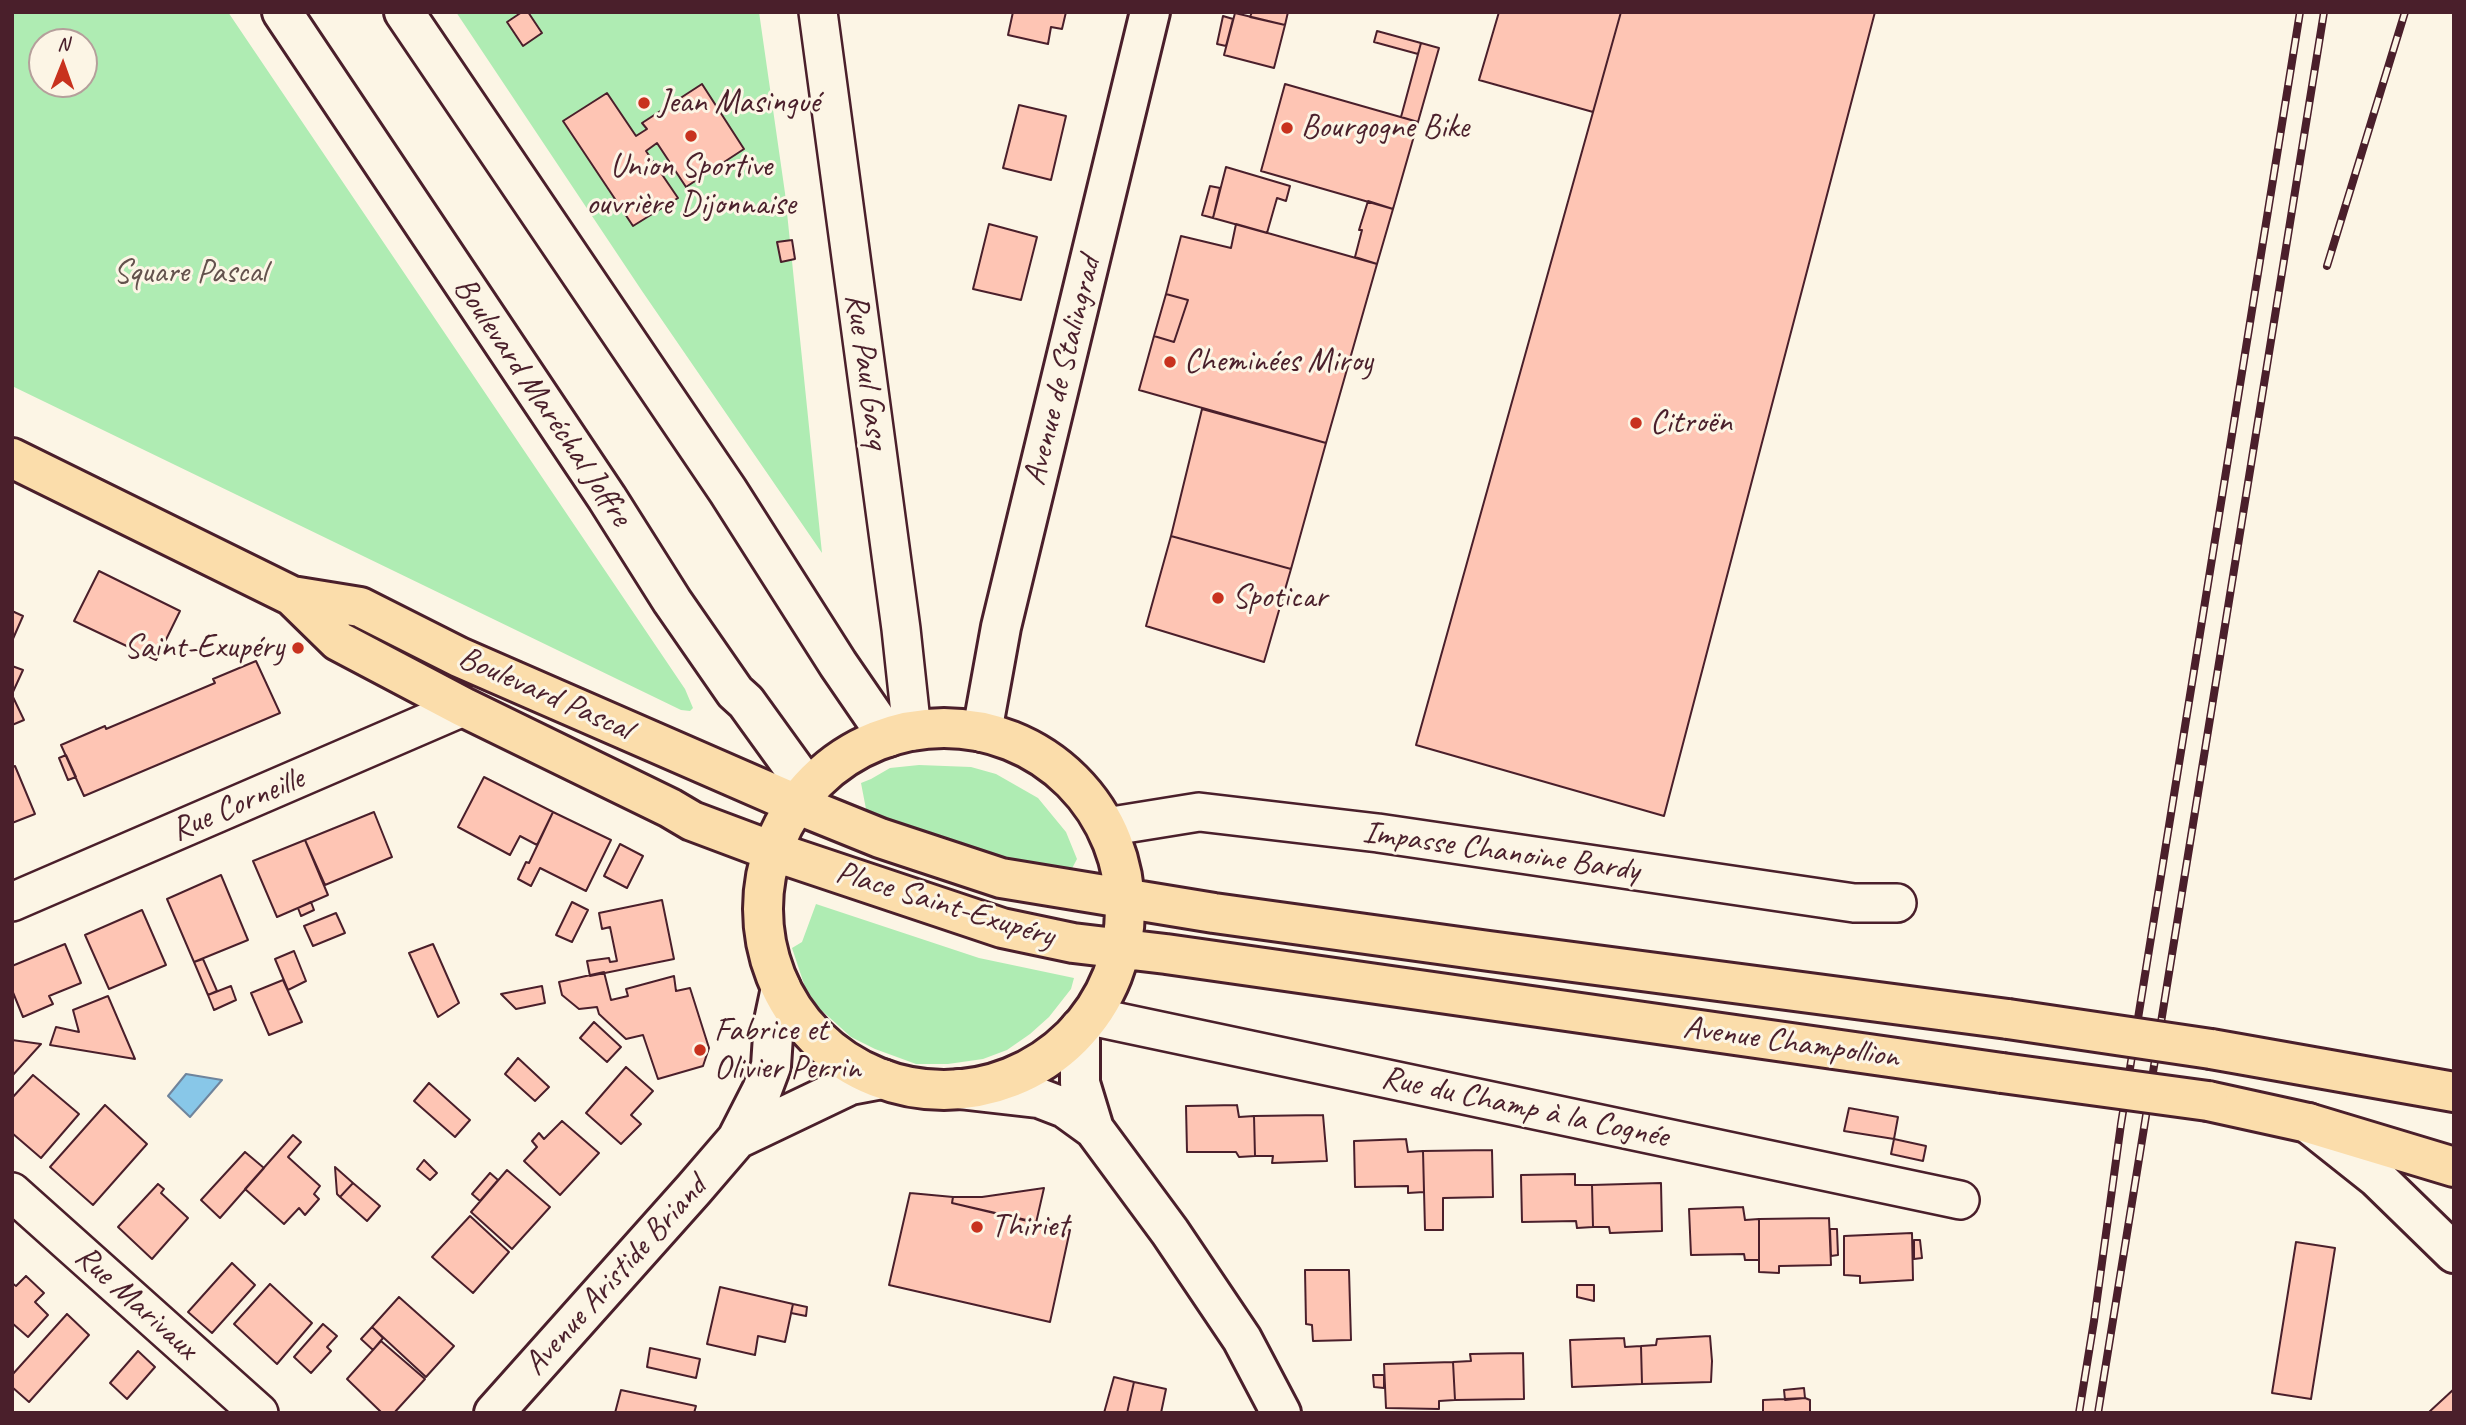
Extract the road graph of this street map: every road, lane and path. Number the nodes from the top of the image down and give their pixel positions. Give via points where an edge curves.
1 (282, 12) edge
2 (404, 12) edge
3 (818, 12) edge
4 (1150, 12) edge
5 (12, 458) edge
6 (292, 596) junction
7 (463, 707) junction
8 (982, 732) junction
9 (900, 734) junction
10 (802, 796) junction
11 (1106, 827) junction
12 (772, 851) junction
13 (1125, 899) junction
14 (12, 902) edge
15 (1897, 903) dead end
16 (1121, 948) junction
17 (781, 988) junction
18 (1085, 1022) junction
19 (882, 1079) junction
20 (960, 1089) junction
21 (2454, 1092) edge
22 (2308, 1123) junction
23 (1094, 1129) junction
24 (737, 1139) junction
25 (2454, 1167) edge
26 (12, 1192) edge
27 (1959, 1200) dead end
28 (2454, 1253) edge
29 (259, 1413) edge
30 (494, 1413) edge
31 (1280, 1413) edge

1 - 10 main road, Boulevard Maréchal Joffre via 672,601 746,702
2 - 9 main road via 728,491 838,664
3 - 9 street, Rue Paul Gasq via 899,615
4 - 8 main road, Avenue de Stalingrad via 1001,627
5 - 6 main road, Boulevard Pascal
6 - 7 main road, Boulevard Pascal via 338,641
6 - 10 main road, Boulevard Pascal via 360,607 459,657
7 - 12 main road, Boulevard Pascal via 692,821
7 - 14 street, Rue Corneille
8 - 9 main road via 945,728
8 - 11 main road via 1047,760 1076,785
9 - 10 main road via 852,752
10 - 12 main road
10 - 13 main road, Place Saint-Exupéry via 880,838 1001,878
11 - 13 main road
11 - 15 street, Impasse Chanoine Bardy via 1199,812 1378,833 1854,902
12 - 16 main road, Place Saint-Exupéry via 1002,928
12 - 17 main road via 762,920
13 - 16 main road
13 - 21 main road, Avenue Champollion, bridge via 2008,1019
16 - 18 main road via 1108,987
16 - 22 main road, Avenue Champollion, bridge via 2208,1101
17 - 19 main road via 795,1012 835,1054
17 - 24 main road, Avenue Aristide Briand via 771,1066
18 - 20 main road via 1043,1060 1018,1074
18 - 23 main road via 1080,1083
18 - 27 street, Rue du Champ à la Cognée
19 - 20 main road
19 - 24 main road, Avenue Aristide Briand via 850,1085
20 - 23 main road via 1039,1098 1065,1108
22 - 25 main road, Avenue Champollion
22 - 28 main road via 2376,1177
23 - 31 main road via 1242,1339
24 - 30 main road, Avenue Aristide Briand
26 - 29 street, Rue Marivaux

